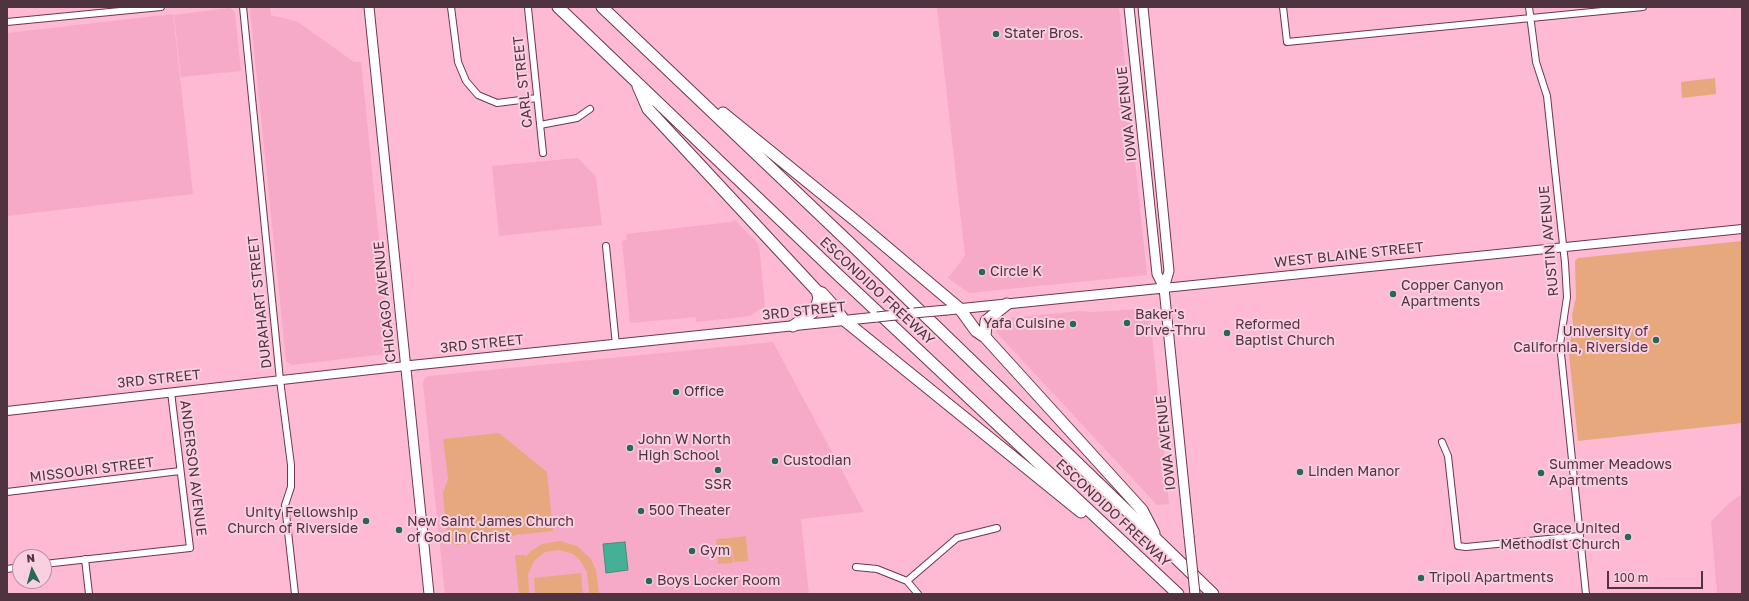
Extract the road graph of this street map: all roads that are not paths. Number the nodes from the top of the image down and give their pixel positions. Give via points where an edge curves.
1 (161, 7) edge
2 (243, 7) edge
3 (369, 7) edge
4 (451, 7) edge
5 (558, 7) edge
6 (602, 7) edge
7 (1130, 7) edge
8 (1143, 7) edge
9 (1283, 7) edge
10 (1529, 7) edge
11 (1643, 7) edge
12 (528, 8) dead end
13 (1530, 18) junction
14 (7, 22) edge
15 (653, 56) junction
16 (635, 80) junction
17 (537, 98) junction
18 (590, 109) dead end
19 (540, 125) junction
20 (543, 153) dead end
21 (1742, 229) edge
22 (606, 246) dead end
23 (1563, 247) junction
24 (1164, 288) junction
25 (817, 291) junction
26 (1007, 304) junction
27 (960, 309) junction
28 (849, 320) junction
29 (793, 326) junction
30 (985, 337) junction
31 (616, 345) junction
32 (406, 366) junction
33 (280, 380) junction
34 (171, 392) junction
35 (7, 411) edge
36 (1442, 442) dead end
37 (180, 471) junction
38 (7, 492) edge
39 (997, 528) dead end
40 (1579, 536) junction
41 (1159, 542) junction
42 (1140, 558) junction
43 (85, 559) junction
44 (52, 563) edge
45 (856, 567) dead end
46 (907, 582) junction
47 (89, 594) edge
48 (295, 594) edge
49 (429, 594) edge
50 (918, 594) edge
51 (1178, 594) edge
52 (1195, 594) edge
53 (1213, 594) edge
54 (1586, 594) edge

1 - 14 street
2 - 33 street, DURAHART STREET
3 - 32 main road, CHICAGO AVENUE
4 - 17 street via 458,62 466,81 478,95 496,103
5 - 16 highway, ESCONDIDO FREEWAY
6 - 15 highway, ESCONDIDO FREEWAY
7 - 24 main road, IOWA AVENUE via 1157,274
8 - 24 main road, IOWA AVENUE via 1169,271
9 - 13 street via 1286,42
10 - 13 street, RUSTIN AVENUE
11 - 13 street
12 - 17 street, CARL STREET
13 - 23 street, RUSTIN AVENUE via 1536,62 1547,96
15 - 27 highway
15 - 41 highway, ESCONDIDO FREEWAY
16 - 25 highway via 648,110
16 - 42 highway, ESCONDIDO FREEWAY
17 - 19 street, CARL STREET
18 - 19 street via 577,118
19 - 20 street, CARL STREET
21 - 23 main road, WEST BLAINE STREET
22 - 31 street
23 - 24 main road, WEST BLAINE STREET
23 - 40 street, RUSTIN AVENUE via 1567,297 1560,344
24 - 26 main road, WEST BLAINE STREET
24 - 52 main road, IOWA AVENUE, bridge
25 - 28 highway
25 - 29 highway via 819,298 816,308
26 - 27 main road, WEST BLAINE STREET
26 - 30 highway via 986,321
27 - 28 main road, 3RD STREET, bridge
27 - 30 highway via 976,331
28 - 29 main road, 3RD STREET
28 - 42 highway via 1011,456
29 - 31 main road, 3RD STREET
30 - 41 highway via 1142,510
31 - 32 main road, 3RD STREET
32 - 33 main road, 3RD STREET
32 - 49 main road, CHICAGO AVENUE
33 - 34 main road, 3RD STREET
33 - 48 street, DURAHART STREET via 291,465 291,487 285,505
34 - 35 main road, 3RD STREET
34 - 37 street, ANDERSON AVENUE
36 - 40 street via 1448,456 1458,546
37 - 38 street, MISSOURI STREET
37 - 43 street, ANDERSON AVENUE via 190,548
39 - 46 street via 958,538
40 - 54 street, RUSTIN AVENUE
41 - 53 highway, ESCONDIDO FREEWAY
42 - 51 highway, ESCONDIDO FREEWAY
43 - 44 street
43 - 47 street
45 - 46 street via 877,569
46 - 50 street

